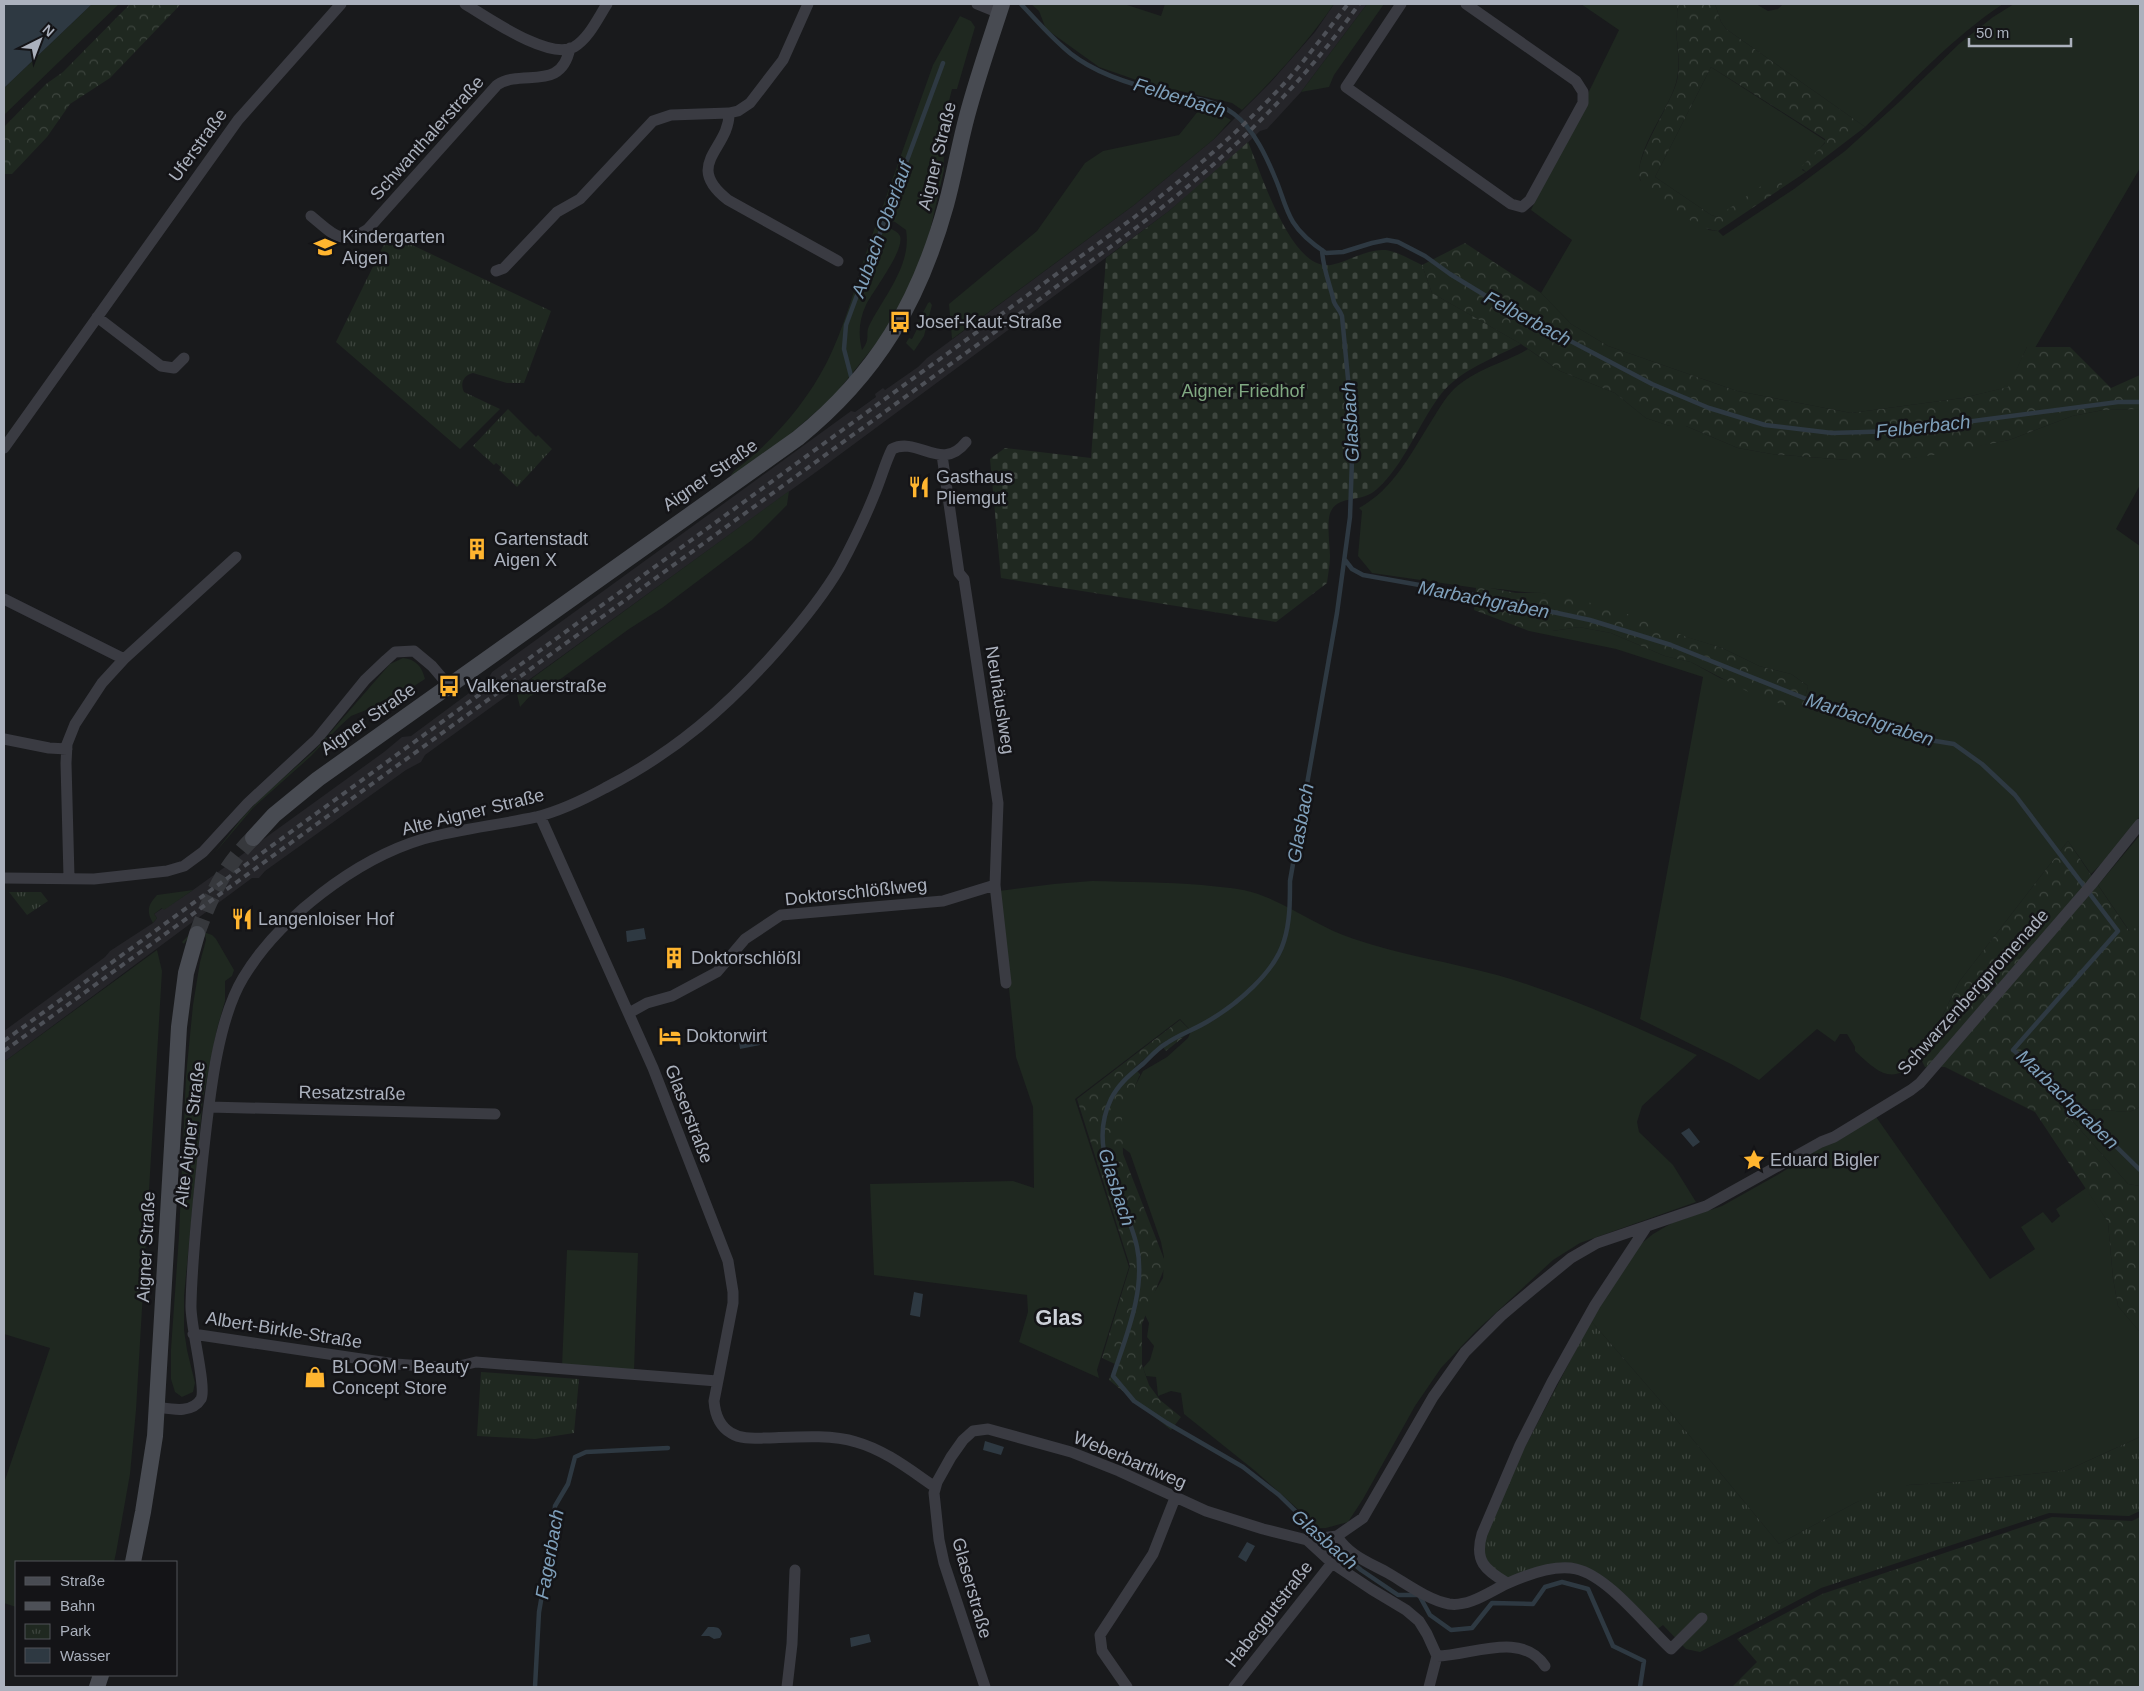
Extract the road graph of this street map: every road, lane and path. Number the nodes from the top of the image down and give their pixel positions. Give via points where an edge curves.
1 (341, 4) edge
2 (465, 4) edge
3 (607, 4) edge
4 (808, 4) edge
5 (977, 4) edge
6 (1401, 4) edge
7 (1466, 4) edge
8 (1000, 8) edge
9 (570, 48) junction
10 (729, 113) junction
11 (311, 216) dead end
12 (838, 261) dead end
13 (496, 271) dead end
14 (97, 317) junction
15 (184, 358) dead end
16 (966, 442) dead end
17 (4, 448) edge
18 (942, 455) junction
19 (236, 557) dead end
20 (4, 599) edge
21 (124, 658) junction
22 (449, 686) junction
23 (4, 739) edge
24 (68, 749) junction
25 (540, 816) junction
26 (2140, 824) edge
27 (253, 838) tunnel mouth
28 (69, 877) junction
29 (4, 878) edge
30 (995, 885) junction
31 (197, 934) tunnel mouth
32 (1006, 983) dead end
33 (628, 1013) junction
34 (209, 1107) junction
35 (495, 1114) dead end
36 (1647, 1226) junction
37 (193, 1334) junction
38 (717, 1381) junction
39 (157, 1407) junction
40 (935, 1487) junction
41 (1175, 1498) junction
42 (1342, 1534) junction
43 (1307, 1540) junction
44 (133, 1561) edge
45 (1332, 1563) junction
46 (795, 1570) dead end
47 (1507, 1583) junction
48 (1702, 1618) dead end
49 (1437, 1656) junction
50 (1545, 1666) dead end
51 (787, 1687) edge
52 (985, 1687) edge
53 (1127, 1687) edge
54 (1234, 1687) edge
55 (1430, 1687) edge

1 - 14 street, Uferstraße via 238,120
2 - 9 street via 535,43 552,49
3 - 9 street, Schwanthalerstraße via 587,34
4 - 10 street via 783,60 750,103
5 - 8 street
6 - 7 street via 1346,87 1511,204 1522,207 1583,103 1583,92 1576,81
8 - 22 main road, Aigner Straße via 966,117 937,236 916,291 885,345 841,400 798,438
9 - 11 street, Schwanthalerstraße via 564,64 554,74 509,79 496,85 368,230 350,238 338,237
10 - 12 street via 728,127 708,162 714,186 728,200
10 - 13 street via 671,115 653,121 580,199 557,212 504,268
14 - 15 street via 161,366 174,368
14 - 17 street, Uferstraße
16 - 18 street via 955,453
18 - 25 street, Alte Aigner Straße via 904,446 890,451 858,532 824,592 766,662 718,712 679,742 607,787
18 - 30 street, Neuhäuslweg via 998,803
19 - 21 street
20 - 21 street
21 - 24 street via 80,713 69,737
22 - 27 main road, Aigner Straße via 289,801
22 - 28 street via 414,651 395,652 365,680 317,738 194,860 167,871 94,879
23 - 24 street
24 - 28 street
25 - 33 street, Glaserstraße
25 - 34 street, Alte Aigner Straße via 452,832 397,849 327,889 298,912 268,944 241,981 218,1053
26 - 36 street, Schwarzenbergpromenade via 1920,1083 1834,1137 1718,1200
28 - 29 street
30 - 32 street, Neuhäuslweg
30 - 33 street, Doktorschlößlweg via 943,901 781,915 744,940 717,972 672,996
31 - 39 main road, Aigner Straße via 186,973 179,1027
33 - 38 street, Glaserstraße via 667,1101 728,1261 733,1302
34 - 35 street, Resatzstraße
34 - 37 street, Alte Aigner Straße via 197,1210 191,1308
36 - 42 street, Schwarzenbergpromenade via 1597,1243 1571,1258 1501,1316 1473,1344 1438,1388 1363,1518
36 - 47 street via 1556,1374 1520,1445 1482,1534 1478,1546 1481,1561 1490,1573
37 - 38 street, Albert-Birkle-Straße via 395,1364 450,1368 476,1362
37 - 39 street, Alte Aigner Straße via 202,1380 201,1397 188,1408
38 - 40 street, Glaserstraße via 715,1410 722,1425 734,1434 747,1438 858,1442 879,1451
39 - 44 main road, Aigner Straße via 150,1469
40 - 41 street, Weberbartlweg via 951,1457 968,1435 988,1429 1071,1452
40 - 52 street, Glaserstraße via 941,1552
41 - 43 street, Weberbartlweg via 1206,1511
41 - 53 street via 1153,1554 1100,1635 1102,1651
42 - 43 street, Weberbartlweg
42 - 47 street via 1348,1550 1449,1604 1471,1601
43 - 45 street
45 - 49 street via 1419,1621
45 - 54 street, Habeggutstraße
46 - 51 street
47 - 48 street via 1552,1570 1574,1569 1587,1573 1611,1590 1671,1649
49 - 50 street via 1513,1647 1533,1654
49 - 55 street

